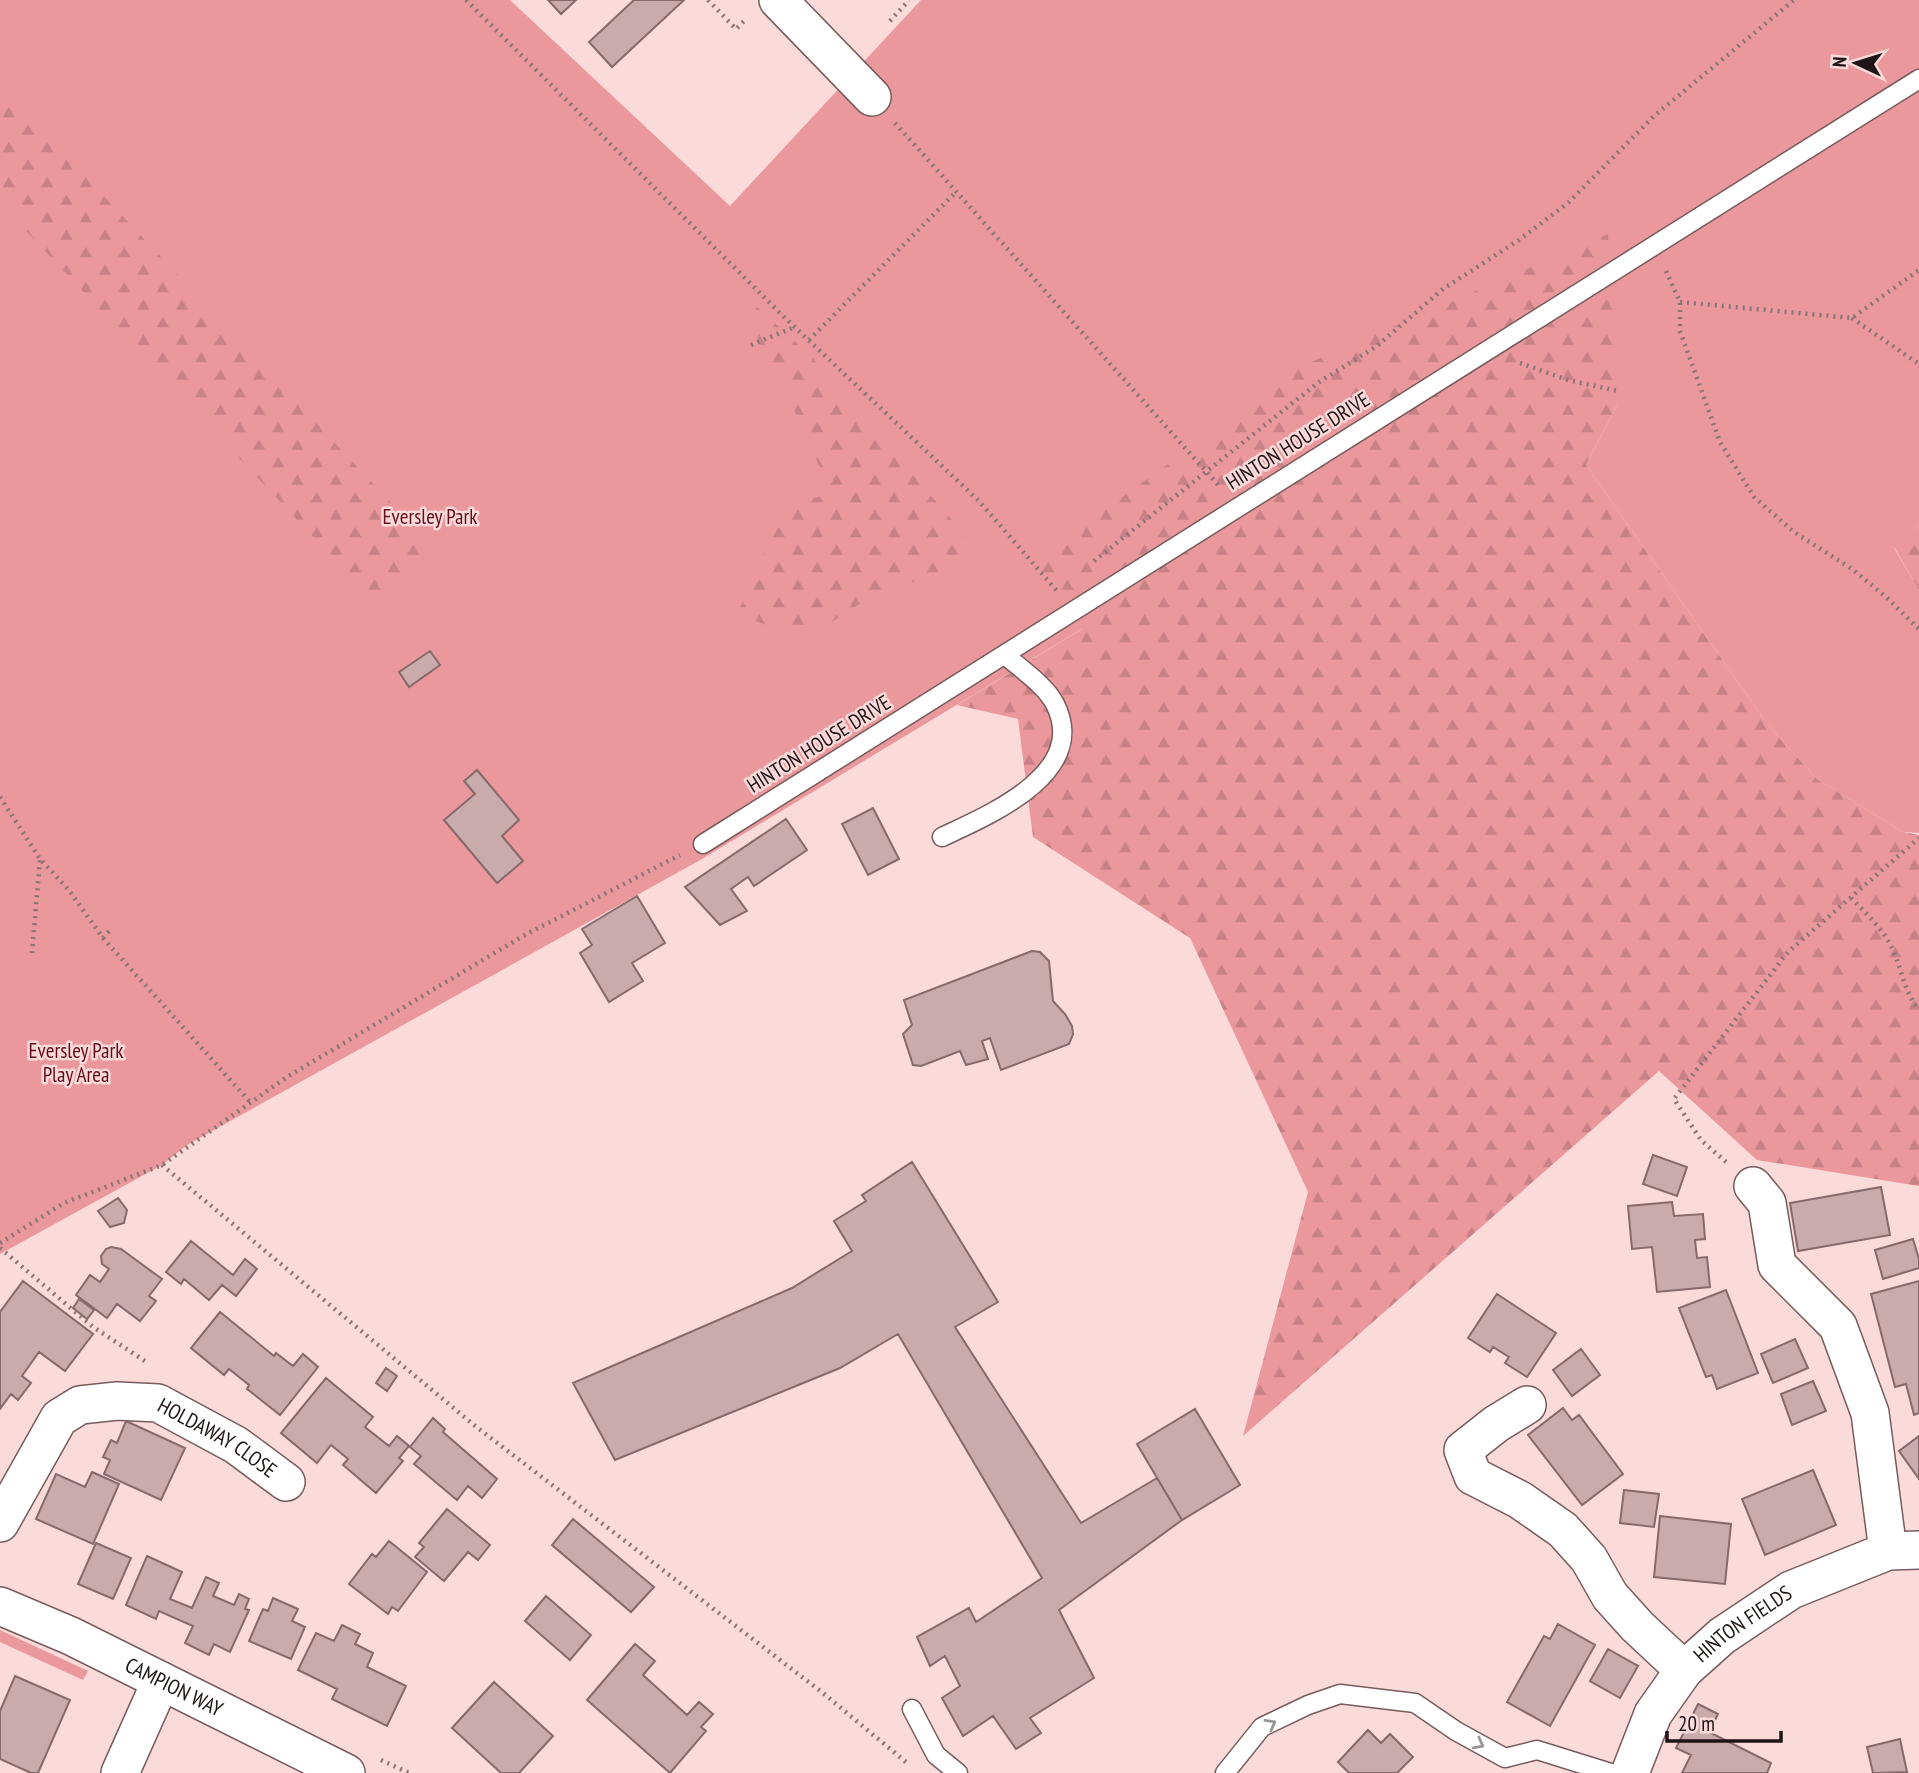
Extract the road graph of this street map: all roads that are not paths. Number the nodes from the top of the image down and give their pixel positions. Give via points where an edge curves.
1 (767, 5) edge
2 (1919, 79) edge
3 (872, 97) road end
4 (1005, 654) junction
5 (942, 837) dead end
6 (703, 844) road end
7 (1753, 1186) road end
8 (1527, 1405) dead end
9 (286, 1482) dead end
10 (0, 1523) edge
11 (1903, 1551) edge
12 (0, 1606) edge
13 (1684, 1670) junction
14 (161, 1681) junction
15 (912, 1709) dead end
16 (120, 1773) edge
17 (346, 1773) edge
18 (958, 1773) edge
19 (1225, 1773) edge
20 (1611, 1773) edge
21 (1630, 1773) edge

1 - 3 street
2 - 4 lane, HINTON HOUSE DRIVE
4 - 5 lane via 1055,704 1063,729 1060,749 1040,779 1011,803
4 - 6 lane, HINTON HOUSE DRIVE
7 - 11 street via 1767,1203 1777,1265 1839,1326 1870,1413
8 - 13 street via 1462,1450 1473,1476 1520,1500 1563,1530 1589,1559 1610,1596
9 - 10 street, HOLDAWAY CLOSE via 236,1445 158,1403 80,1405 59,1418
11 - 13 street, HINTON FIELDS via 1791,1590 1722,1636
12 - 14 street, CAMPION WAY
13 - 21 street, HINTON FIELDS via 1653,1714
14 - 16 street
14 - 17 street, CAMPION WAY
15 - 18 lane via 936,1755
19 -> 20 lane via 1262,1727 1340,1693 1415,1703 1505,1758 1538,1750

